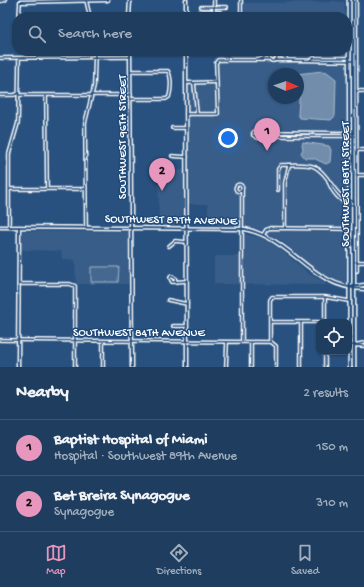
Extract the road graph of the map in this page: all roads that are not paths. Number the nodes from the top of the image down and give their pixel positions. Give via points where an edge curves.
1 (0, 0) edge
2 (5, 0) edge
3 (41, 0) edge
4 (86, 0) edge
5 (108, 0) edge
6 (130, 0) edge
7 (186, 0) edge
8 (214, 0) edge
9 (241, 0) edge
10 (349, 0) edge
11 (355, 0) edge
12 (20, 2) joint
13 (201, 7) dead end
14 (214, 7) junction
15 (227, 7) dead end
16 (19, 12) edge
17 (89, 12) edge
18 (129, 12) edge
19 (186, 12) edge
20 (199, 12) edge
21 (204, 12) joint
22 (214, 12) junction
23 (220, 12) dead end
24 (241, 12) edge
25 (349, 12) edge
26 (186, 56) edge
27 (268, 56) edge
28 (270, 56) edge
29 (276, 56) edge
30 (278, 56) edge
31 (281, 56) edge
32 (349, 56) edge
33 (95, 57) junction
34 (130, 57) joint
35 (0, 58) edge
36 (19, 58) junction
37 (282, 59) junction
38 (288, 59) junction
39 (258, 60) junction
40 (270, 60) junction
41 (275, 60) junction
42 (349, 60) junction
43 (353, 60) junction
44 (131, 71) junction
45 (216, 82) junction
46 (186, 83) junction
47 (194, 83) junction
48 (355, 91) junction
49 (364, 91) edge
50 (349, 94) junction
51 (0, 95) edge
52 (14, 95) junction
53 (19, 95) junction
54 (46, 95) junction
55 (91, 95) junction
56 (131, 95) junction
57 (131, 99) junction
58 (186, 114) junction
59 (197, 114) junction
60 (172, 128) dead end
61 (186, 128) junction
62 (262, 132) junction
63 (349, 134) junction
64 (354, 134) junction
65 (262, 136) junction
66 (355, 150) junction
67 (364, 150) edge
68 (172, 156) dead end
69 (186, 157) junction
70 (289, 165) junction
71 (349, 175) junction
72 (355, 175) junction
73 (364, 175) edge
74 (9, 189) junction
75 (47, 189) junction
76 (85, 189) junction
77 (242, 190) junction
78 (278, 190) dead end
79 (239, 192) junction
80 (242, 197) junction
81 (349, 203) junction
82 (354, 203) junction
83 (0, 227) edge
84 (9, 227) junction
85 (19, 227) junction
86 (86, 227) junction
87 (132, 227) junction
88 (187, 228) junction
89 (285, 228) junction
90 (242, 229) junction
91 (349, 229) junction
92 (263, 235) junction
93 (187, 242) junction
94 (169, 246) dead end
95 (355, 262) junction
96 (364, 262) edge
97 (357, 271) dead end
98 (187, 281) junction
99 (176, 282) dead end
100 (19, 284) junction
101 (364, 285) edge
102 (350, 287) junction
103 (354, 287) junction
104 (364, 288) edge
105 (325, 297) junction
106 (168, 300) dead end
107 (350, 301) junction
108 (187, 304) junction
109 (325, 319) edge
110 (350, 319) edge
111 (270, 322) junction
112 (301, 322) junction
113 (316, 322) edge
114 (173, 326) dead end
115 (187, 326) junction
116 (0, 340) edge
117 (19, 340) junction
118 (75, 341) junction
119 (103, 341) junction
120 (132, 341) junction
121 (187, 342) junction
122 (226, 342) junction
123 (242, 342) junction
124 (251, 342) junction
125 (270, 342) junction
126 (364, 343) edge
127 (354, 345) junction
128 (364, 346) edge
129 (325, 355) edge
130 (350, 355) edge
131 (18, 367) edge
132 (75, 367) edge
133 (103, 367) edge
134 (132, 367) edge
135 (187, 367) edge
136 (226, 367) edge
137 (251, 367) edge
138 (276, 367) edge
139 (301, 367) edge
140 (325, 367) edge
141 (350, 367) edge
142 (354, 367) edge

1 - 2 street
3 - 4 street
3 - 12 street
4 - 5 street
4 - 17 street
6 - 18 street
7 - 19 street
8 - 14 street
9 - 24 street
10 - 25 main road, SOUTHWEST 88TH STREET
11 - 43 main road, SOUTHWEST 88TH STREET
11 - 48 street, SOUTHWEST 88TH STREET
12 - 16 street
13 - 14 street
14 - 15 street
14 - 22 street
20 - 21 street
21 - 22 street
22 - 23 street
26 - 46 street
27 - 39 street
28 - 40 street
29 - 41 street
30 - 37 street
31 - 38 street
32 - 42 main road, SOUTHWEST 88TH STREET
33 - 34 street
33 - 36 street
33 - 55 street
34 - 44 street, SOUTHWEST 96TH STREET
35 - 36 street
36 - 53 street
37 - 38 street
37 - 41 street
38 - 42 street
39 - 40 street
39 - 45 street via 220,60 216,63
40 - 41 street
42 - 43 street
42 - 50 main road, SOUTHWEST 88TH STREET
43 - 48 main road, SOUTHWEST 88TH STREET
44 - 56 street, SOUTHWEST 96TH STREET
44 - 57 street via 169,73 170,93 169,98
45 - 47 street
45 - 59 street via 218,114
46 - 47 street
46 - 58 street
47 - 59 street
48 - 49 street
48 - 50 main road
48 - 64 main road, SOUTHWEST 88TH STREET
48 - 66 street, SOUTHWEST 88TH STREET
50 - 63 main road, SOUTHWEST 88TH STREET
51 - 52 street
52 - 53 street
52 - 53 street
53 - 54 street
53 - 74 street via 18,125 9,151
54 - 55 street
54 - 75 street
55 - 56 street
55 - 76 street via 85,123
56 - 57 street, SOUTHWEST 96TH STREET
57 - 87 street, SOUTHWEST 96TH STREET
58 - 59 street
58 - 61 street
60 - 61 street
61 - 69 street
62 - 63 street
62 - 65 street
62 - 65 street via 257,129 253,134 256,138
63 - 64 street
63 - 65 street
63 - 71 main road, SOUTHWEST 88TH STREET
64 - 66 main road, SOUTHWEST 88TH STREET
66 - 67 street
66 - 72 main road, SOUTHWEST 88TH STREET
68 - 69 street
69 - 88 street
70 - 78 street via 281,165 278,168
70 - 81 street via 315,167 322,172 338,195
70 - 89 street via 285,183
71 - 72 main road
71 - 81 main road, SOUTHWEST 88TH STREET
72 - 73 street
72 - 82 main road, SOUTHWEST 88TH STREET
72 - 95 street, SOUTHWEST 88TH STREET
74 - 75 street
74 - 84 street
75 - 76 street
76 - 86 street
77 - 79 street
77 - 79 street via 242,186 237,185 236,190
77 - 80 street
79 - 80 street
80 - 90 street
81 - 82 street
81 - 91 main road, SOUTHWEST 88TH STREET
82 - 95 main road, SOUTHWEST 88TH STREET
83 - 84 street, SOUTHWEST 87TH AVENUE
84 - 85 street, SOUTHWEST 87TH AVENUE
85 - 86 street, SOUTHWEST 87TH AVENUE
85 - 100 street
86 - 87 street, SOUTHWEST 87TH AVENUE
87 - 88 street, SOUTHWEST 87TH AVENUE
87 - 120 street, SOUTHWEST 96TH STREET
88 - 90 street, SOUTHWEST 87TH AVENUE
88 - 93 street
89 - 91 street
89 - 92 street via 270,228
90 - 92 street, SOUTHWEST 87TH AVENUE
90 - 123 street
91 - 102 main road, SOUTHWEST 88TH STREET
92 - 102 street, SOUTHWEST 87TH AVENUE via 284,246 322,277
93 - 94 street via 175,241
93 - 98 street
95 - 96 street
95 - 97 street, SOUTHWEST 88TH STREET
95 - 103 main road, SOUTHWEST 88TH STREET
98 - 99 street
98 - 108 street
100 - 117 street
100 - 118 street via 74,286
101 - 103 street
102 - 103 street
102 - 107 main road, SOUTHWEST 88TH STREET
103 - 104 street
103 - 127 main road, SOUTHWEST 88TH STREET
105 - 107 street
105 - 109 street
105 - 111 street via 271,298
106 - 108 street
107 - 110 main road, SOUTHWEST 88TH STREET
108 - 115 street
111 - 112 street
111 - 125 street
112 - 113 street
112 - 139 street
114 - 115 street
115 - 121 street
116 - 117 street, SOUTHWEST 84TH AVENUE
117 - 118 street, SOUTHWEST 84TH AVENUE
117 - 131 street
118 - 119 street, SOUTHWEST 84TH AVENUE
118 - 132 street
119 - 120 street, SOUTHWEST 84TH AVENUE
119 - 133 street
120 - 121 street, SOUTHWEST 84TH AVENUE
120 - 134 street, SOUTHWEST 96TH STREET
121 - 122 street, SOUTHWEST 84TH AVENUE
121 - 135 street
122 - 123 street, SOUTHWEST 84TH AVENUE
122 - 136 street
123 - 124 street, SOUTHWEST 84TH AVENUE
124 - 125 street, SOUTHWEST 84TH AVENUE
124 - 137 street
125 - 138 street via 276,346
126 - 127 street
127 - 128 street
127 - 142 main road, SOUTHWEST 88TH STREET
129 - 140 street
130 - 141 main road, SOUTHWEST 88TH STREET

